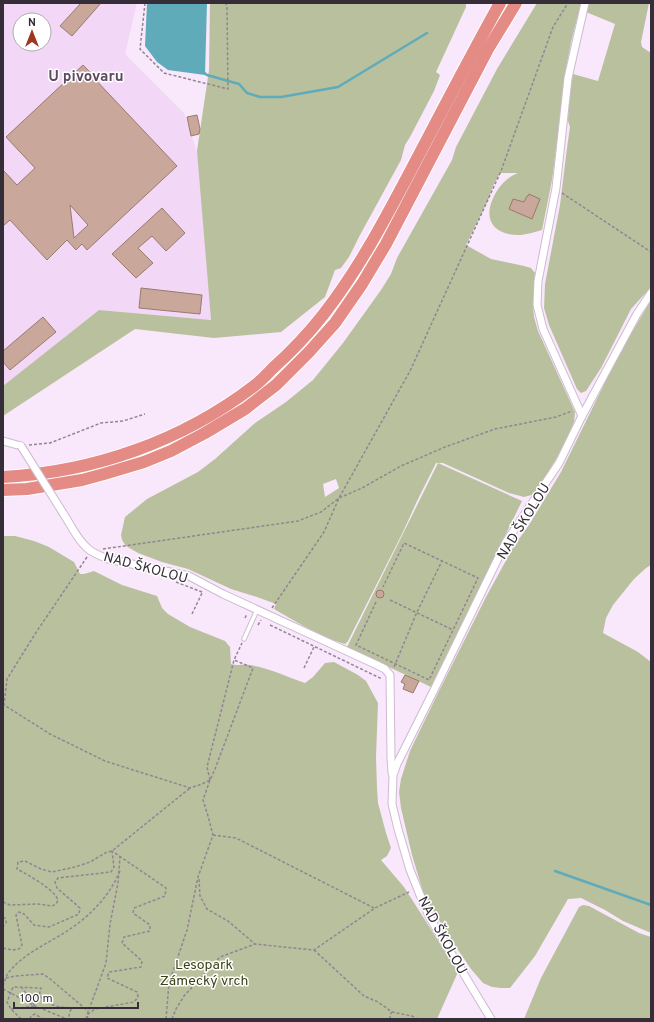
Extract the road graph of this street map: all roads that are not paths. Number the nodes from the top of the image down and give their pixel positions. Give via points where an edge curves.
1 (500, 3) edge
2 (516, 3) edge
3 (586, 3) edge
4 (651, 293) edge
5 (582, 416) junction
6 (3, 442) edge
7 (3, 477) edge
8 (3, 490) edge
9 (258, 610) junction
10 (244, 639) road end
11 (392, 775) junction
12 (491, 1019) edge

1 - 7 highway via 375,238 346,284 296,347 255,385 199,422 160,442 84,466
2 - 8 highway via 488,49 421,180 362,284 335,323 276,385 205,433 144,462 65,483
3 - 5 street via 568,78 556,188 538,281 538,305 543,329
4 - 5 street, NAD ŠKOLOU
5 - 11 street, NAD ŠKOLOU via 559,463 506,542
6 - 9 street, NAD ŠKOLOU, bridge via 21,446 79,538 91,551 108,559 188,576
9 - 10 lane
9 - 11 street, NAD ŠKOLOU via 377,664 390,675
11 - 12 street, NAD ŠKOLOU via 392,804 410,870 420,895 430,918

